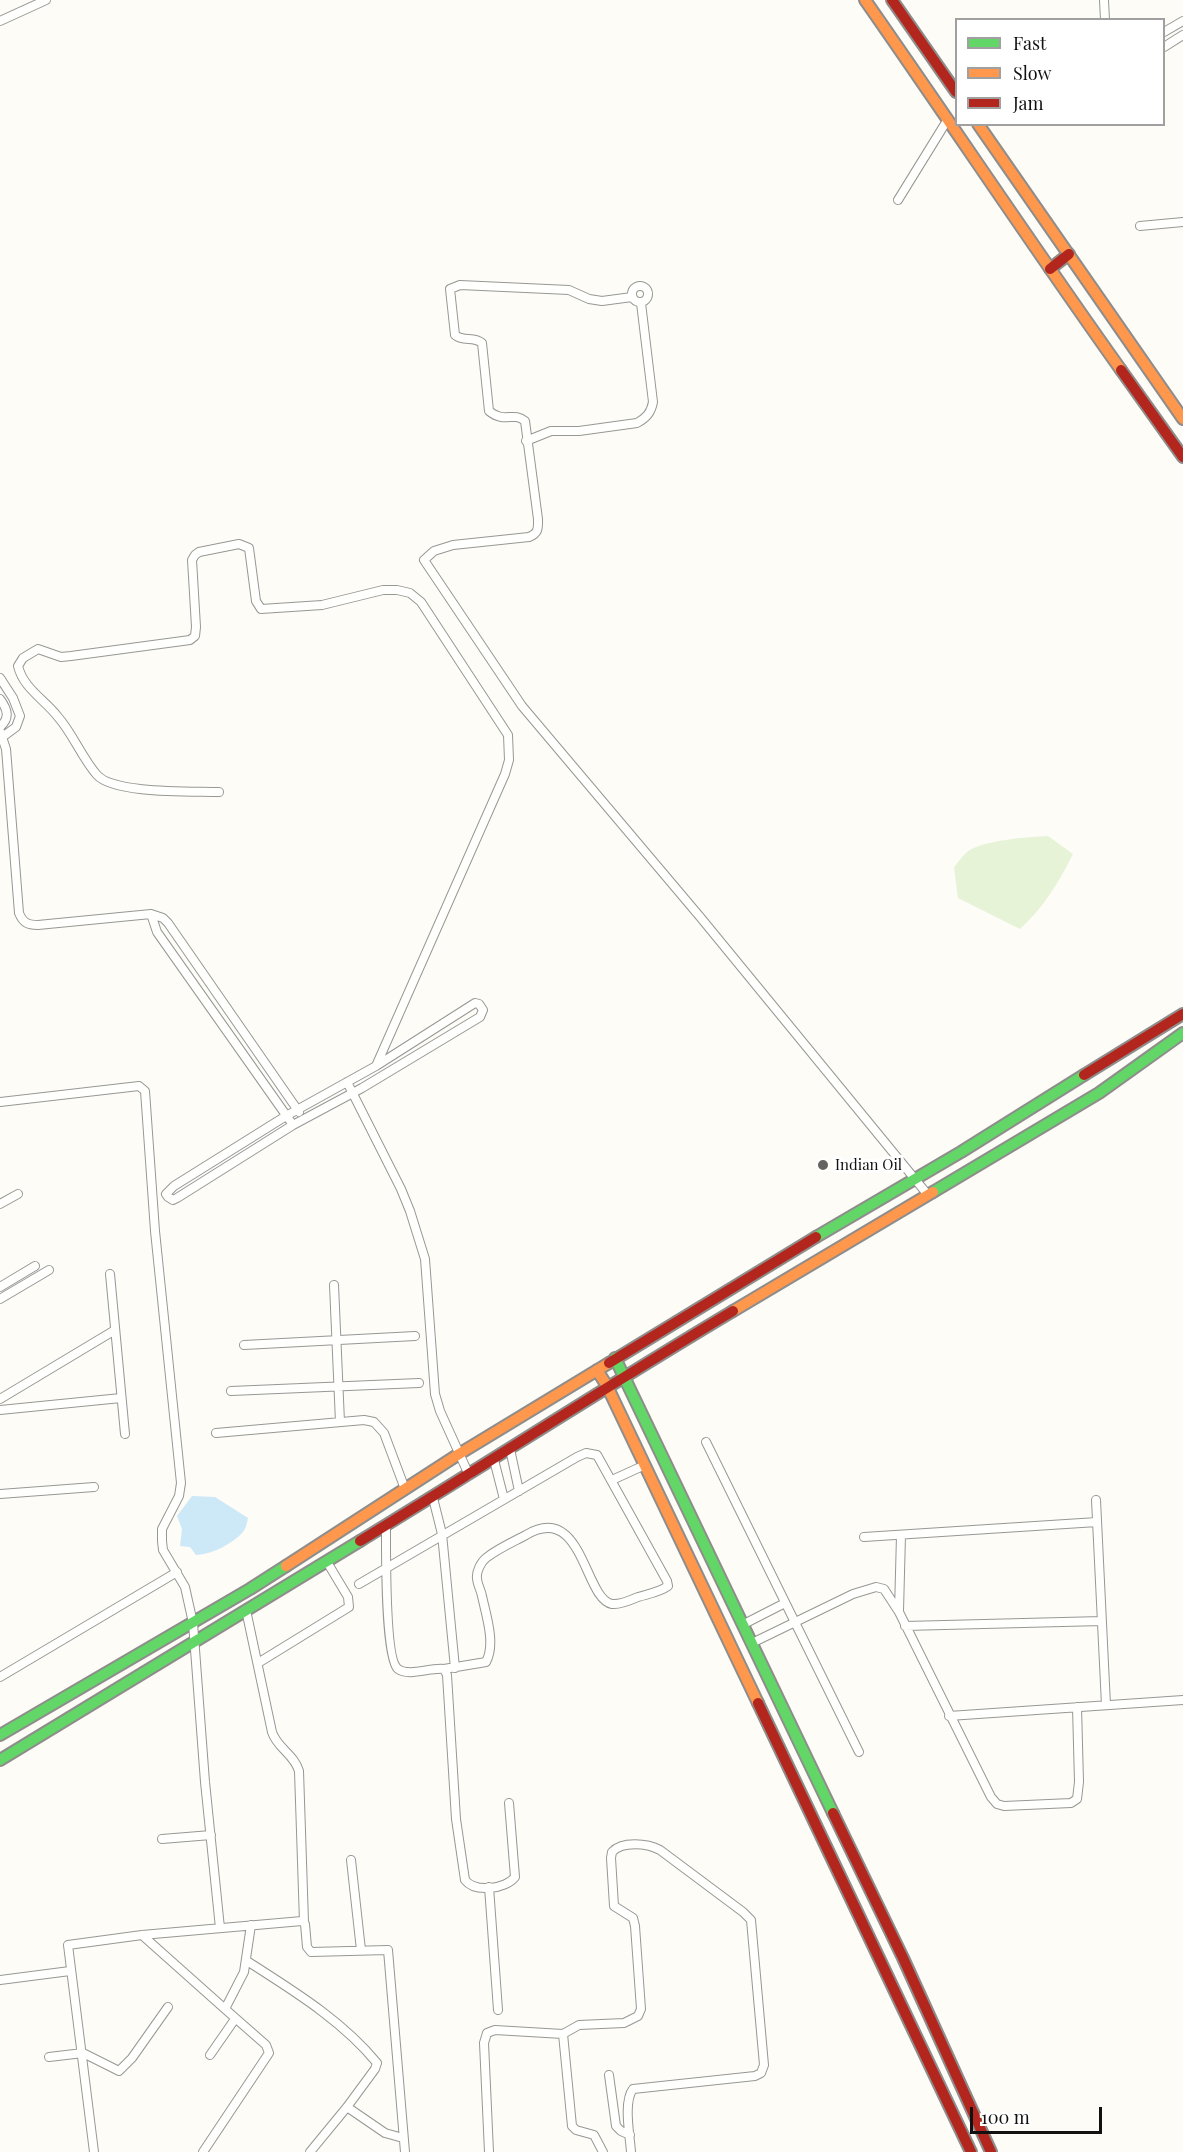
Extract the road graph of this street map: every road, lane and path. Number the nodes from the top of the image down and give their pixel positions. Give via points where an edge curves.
1 (46, 0) edge
2 (865, 0) edge
3 (892, 0) edge
4 (1104, 0) edge
5 (1105, 18) edge
6 (0, 21) edge
7 (1183, 21) edge
8 (1165, 31) edge
9 (1183, 35) edge
10 (1165, 46) edge
11 (955, 90) edge
12 (948, 119) junction
13 (979, 126) edge
14 (897, 200) dead end
15 (1183, 222) edge
16 (1140, 226) dead end
17 (1069, 254) junction
18 (1050, 269) junction
19 (632, 297) junction
20 (641, 303) junction
21 (1183, 419) edge
22 (526, 441) junction
23 (1183, 458) edge
24 (0, 678) edge
25 (0, 699) edge
26 (8, 716) junction
27 (20, 716) junction
28 (1, 734) edge
29 (219, 792) dead end
30 (151, 915) junction
31 (1183, 1014) edge
32 (1183, 1033) edge
33 (376, 1066) junction
34 (347, 1082) junction
35 (352, 1094) junction
36 (0, 1102) edge
37 (297, 1109) junction
38 (286, 1116) junction
39 (304, 1119) junction
40 (293, 1125) junction
41 (912, 1179) junction
42 (18, 1194) dead end
43 (926, 1196) junction
44 (0, 1204) edge
45 (35, 1266) dead end
46 (49, 1270) dead end
47 (110, 1274) dead end
48 (334, 1285) dead end
49 (0, 1287) edge
50 (0, 1299) edge
51 (115, 1330) junction
52 (415, 1336) dead end
53 (336, 1341) junction
54 (244, 1346) dead end
55 (615, 1358) junction
56 (597, 1370) junction
57 (624, 1376) junction
58 (418, 1383) dead end
59 (607, 1386) junction
60 (338, 1387) junction
61 (231, 1391) dead end
62 (121, 1398) junction
63 (0, 1399) edge
64 (0, 1410) edge
65 (340, 1422) junction
66 (216, 1432) dead end
67 (124, 1434) dead end
68 (706, 1442) dead end
69 (510, 1449) junction
70 (459, 1454) junction
71 (494, 1460) junction
72 (645, 1465) junction
73 (469, 1476) junction
74 (612, 1480) junction
75 (94, 1487) dead end
76 (405, 1489) junction
77 (519, 1491) junction
78 (0, 1494) edge
79 (433, 1498) junction
80 (504, 1499) junction
81 (1096, 1500) dead end
82 (1097, 1522) junction
83 (386, 1526) junction
84 (442, 1534) junction
85 (901, 1534) junction
86 (864, 1537) dead end
87 (327, 1562) junction
88 (386, 1566) junction
89 (177, 1572) junction
90 (359, 1584) dead end
91 (785, 1603) junction
92 (246, 1610) junction
93 (899, 1612) junction
94 (1102, 1621) junction
95 (794, 1622) junction
96 (194, 1623) junction
97 (744, 1624) junction
98 (905, 1626) junction
99 (194, 1642) junction
100 (752, 1643) junction
101 (258, 1663) junction
102 (455, 1668) junction
103 (444, 1669) junction
104 (0, 1677) edge
105 (1183, 1700) edge
106 (1106, 1705) junction
107 (1077, 1707) junction
108 (950, 1716) junction
109 (0, 1735) edge
110 (860, 1752) dead end
111 (0, 1760) edge
112 (509, 1803) dead end
113 (210, 1835) junction
114 (162, 1839) dead end
115 (351, 1860) dead end
116 (489, 1887) junction
117 (304, 1922) junction
118 (251, 1925) junction
119 (220, 1928) junction
120 (142, 1935) junction
121 (361, 1950) junction
122 (246, 1961) junction
123 (70, 1971) junction
124 (0, 1980) edge
125 (168, 2007) dead end
126 (225, 2009) junction
127 (498, 2010) dead end
128 (235, 2019) junction
129 (563, 2034) junction
130 (83, 2053) junction
131 (210, 2055) dead end
132 (49, 2057) dead end
133 (609, 2075) dead end
134 (347, 2107) junction
135 (630, 2135) junction
136 (404, 2138) junction
137 (94, 2152) edge
138 (203, 2152) edge
139 (310, 2152) edge
140 (405, 2152) edge
141 (489, 2152) edge
142 (603, 2152) edge
143 (631, 2152) edge
144 (970, 2152) edge
145 (991, 2152) edge

1 - 6 street
2 - 12 street
3 - 11 street
4 - 5 street
7 - 8 street
9 - 10 street
12 - 14 street
12 - 18 street
13 - 17 street
15 - 16 street
17 - 18 street
17 - 21 street
18 - 23 street
19 - 20 street
19 - 20 street via 635,287 643,286 648,295
19 - 22 street via 595,300 569,290 547,288 460,285 450,290 455,335 482,343 489,411 498,418 523,419
20 - 22 street via 653,402 645,419 579,431 551,431
22 - 41 street via 537,533 442,548 424,560 522,706 701,918
24 - 27 street via 14,698
25 - 26 street
26 - 27 street
26 - 28 street
27 - 28 street via 16,727
28 - 30 street via 6,749 22,921 38,925
29 - 33 street via 142,789 106,783 57,715 34,693 18,666 38,649 61,657 190,640 195,636 192,560 200,552 239,544 249,548 256,601 261,609 322,606 383,590 410,593 426,609 508,735 505,774
30 - 37 street via 168,923
30 - 38 street via 157,932
31 - 41 street
32 - 43 street via 1100,1093
33 - 34 street
33 - 35 street via 471,1005 479,1004 480,1017
34 - 35 street
34 - 37 street
35 - 39 street
35 - 70 street via 410,1211 425,1259 435,1394
36 - 89 street via 139,1086 146,1091 155,1231 181,1483 179,1496 162,1529 162,1541 163,1550
37 - 38 street
37 - 39 street
38 - 40 street
38 - 40 street via 174,1186 166,1194 168,1197 177,1198
39 - 40 street
41 - 43 street
41 - 55 street
42 - 44 street
43 - 57 street
45 - 49 street
46 - 50 street
47 - 51 street
48 - 53 street
51 - 62 street
51 - 63 street
52 - 53 street
53 - 54 street
53 - 60 street
55 - 56 street
55 - 57 street
56 - 59 street
56 - 70 street
57 - 59 street
57 - 97 street
58 - 60 street
59 - 69 street
59 - 72 street
60 - 61 street
60 - 65 street
62 - 64 street
62 - 67 street
65 - 66 street
65 - 76 street via 374,1422 384,1433
68 - 91 street
69 - 71 street
69 - 77 street
70 - 73 street
70 - 76 street
71 - 73 street
71 - 80 street
72 - 74 street
72 - 144 street
73 - 79 street
74 - 77 street via 597,1455 586,1453
74 - 102 street via 668,1586 611,1604 596,1587 573,1542 554,1528 534,1530 485,1559 478,1570 491,1653 486,1662
75 - 78 street
76 - 96 street
77 - 80 street
79 - 83 street
79 - 84 street
80 - 84 street
81 - 82 street
82 - 85 street
82 - 94 street
83 - 87 street
83 - 88 street
84 - 88 street
84 - 102 street
85 - 86 street
85 - 93 street
87 - 92 street
87 - 101 street via 348,1597 349,1607
88 - 90 street
88 - 103 street via 391,1650 396,1668
89 - 96 street
89 - 104 street
91 - 95 street
91 - 97 street
92 - 99 street
92 - 101 street
93 - 95 street via 889,1594 876,1587
93 - 98 street
94 - 98 street
94 - 106 street
95 - 100 street
95 - 110 street
96 - 99 street
96 - 109 street
97 - 100 street
98 - 108 street
99 - 111 street
99 - 113 street
100 - 145 street
101 - 117 street via 274,1740 292,1756 299,1771
102 - 103 street
103 - 116 street via 458,1840 465,1880 475,1888
105 - 106 street
106 - 107 street
107 - 108 street
107 - 108 street via 1079,1794 1071,1803 998,1804
112 - 116 street via 515,1877 508,1883
113 - 114 street
113 - 119 street
115 - 121 street
116 - 127 street
117 - 118 street
117 - 121 street via 309,1950
118 - 119 street
118 - 122 street
119 - 120 street
120 - 123 street via 70,1944
120 - 126 street
121 - 136 street via 385,1949 388,1953
122 - 126 street via 239,1985
122 - 134 street via 323,2013 376,2061 376,2067
123 - 124 street
123 - 130 street
125 - 130 street via 119,2071
126 - 128 street
128 - 131 street
128 - 138 street via 266,2045 268,2053
129 - 135 street via 579,2025 624,2023 638,2016 640,2009 633,1918 618,1910 612,1899 615,1848 652,1846 751,1920 764,2065 761,2073 633,2090 629,2095
129 - 141 street via 495,2030 484,2036
129 - 142 street via 572,2126 594,2135
130 - 132 street
130 - 137 street
133 - 135 street via 616,2126
134 - 136 street via 385,2133
134 - 139 street
135 - 143 street
136 - 140 street

